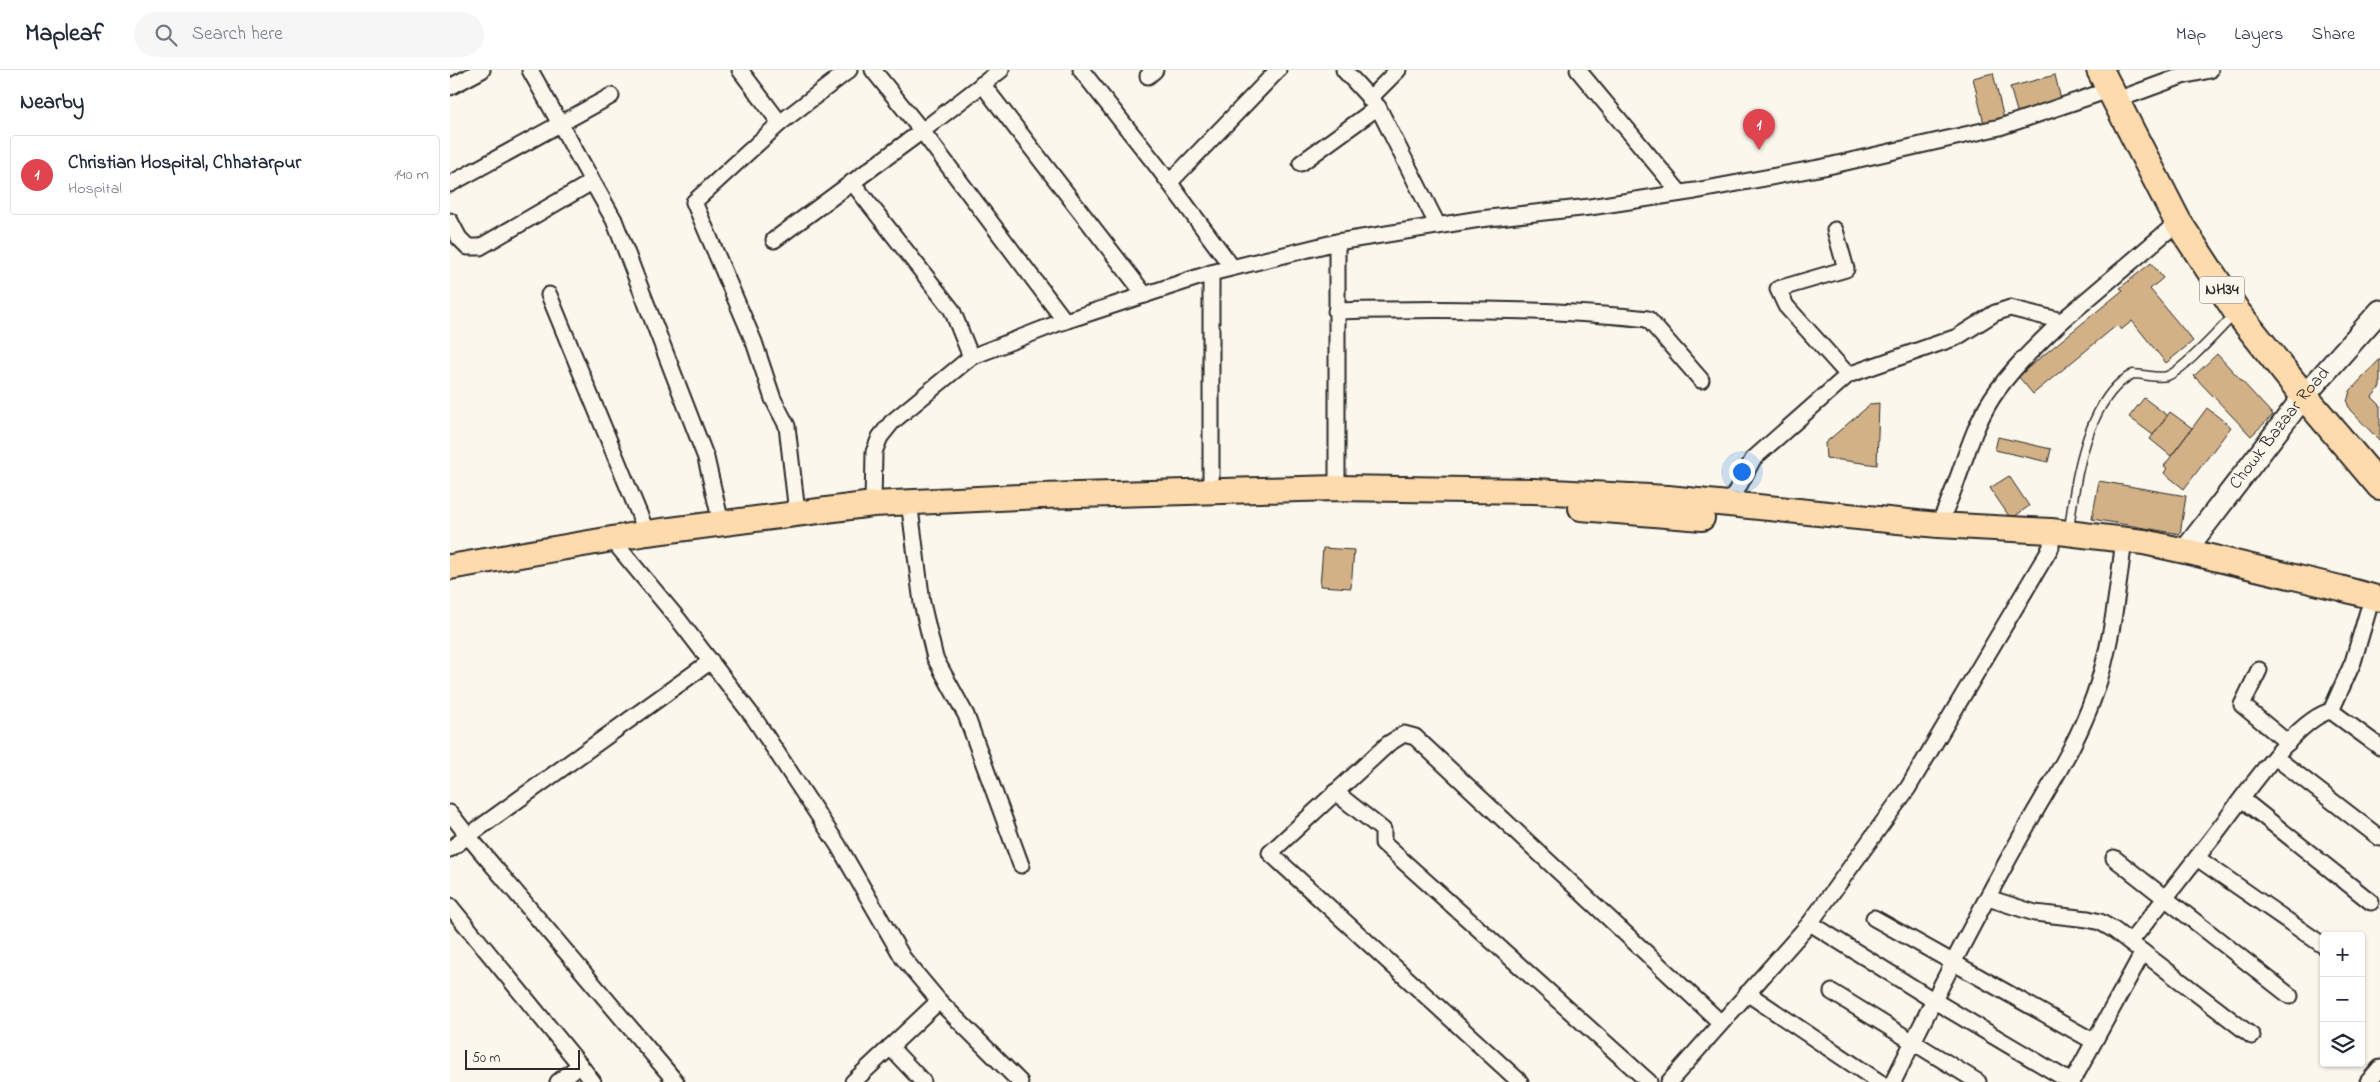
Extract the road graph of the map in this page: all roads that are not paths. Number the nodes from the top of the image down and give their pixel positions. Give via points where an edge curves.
1 (482, 70) edge
2 (530, 70) edge
3 (740, 70) edge
4 (849, 70) edge
5 (872, 70) edge
6 (1001, 70) edge
7 (1081, 70) edge
8 (1278, 70) edge
9 (1344, 70) edge
10 (1398, 70) edge
11 (1578, 70) edge
12 (2210, 70) edge
13 (982, 84) junction
14 (450, 87) edge
15 (2108, 87) edge
16 (611, 96) dead end
17 (1373, 103) junction
18 (559, 123) junction
19 (780, 123) junction
20 (922, 131) junction
21 (1301, 163) dead end
22 (592, 182) junction
23 (852, 182) junction
24 (1170, 182) junction
25 (450, 184) edge
26 (1680, 193) junction
27 (450, 222) edge
28 (2178, 222) junction
29 (1438, 226) junction
30 (1835, 230) dead end
31 (774, 240) dead end
32 (1337, 242) junction
33 (1232, 268) junction
34 (1211, 273) junction
35 (549, 295) dead end
36 (1145, 295) junction
37 (1336, 310) junction
38 (2380, 311) edge
39 (2237, 312) junction
40 (1066, 321) junction
41 (2062, 321) junction
42 (971, 357) junction
43 (1848, 375) junction
44 (1701, 380) dead end
45 (2304, 396) junction
46 (2380, 486) edge
47 (1337, 488) junction
48 (1211, 491) junction
49 (873, 504) junction
50 (1729, 505) junction
51 (910, 508) junction
52 (797, 513) junction
53 (721, 523) junction
54 (1938, 525) junction
55 (647, 532) junction
56 (2057, 537) junction
57 (2123, 546) junction
58 (619, 548) junction
59 (2185, 551) junction
60 (450, 567) edge
61 (450, 579) edge
62 (2376, 608) edge
63 (711, 662) junction
64 (2259, 670) dead end
65 (2330, 711) junction
66 (2288, 743) junction
67 (2380, 747) edge
68 (2275, 757) junction
69 (1335, 792) junction
70 (2242, 799) junction
71 (450, 813) edge
72 (468, 836) junction
73 (2380, 838) edge
74 (450, 849) edge
75 (2114, 858) dead end
76 (2197, 858) junction
77 (1021, 865) dead end
78 (1988, 898) junction
79 (2164, 899) junction
80 (2371, 902) dead end
81 (450, 906) edge
82 (1874, 918) dead end
83 (1810, 923) junction
84 (2130, 942) junction
85 (2320, 943) edge
86 (2143, 952) junction
87 (1954, 964) junction
88 (1832, 992) dead end
89 (1748, 993) junction
90 (2290, 996) dead end
91 (1933, 1000) junction
92 (940, 1002) junction
93 (1721, 1023) junction
94 (2252, 1036) dead end
95 (1913, 1041) junction
96 (2093, 1041) junction
97 (890, 1047) junction
98 (580, 1065) junction
99 (2380, 1068) edge
100 (558, 1082) edge
101 (593, 1082) edge
102 (676, 1082) edge
103 (853, 1082) edge
104 (923, 1082) edge
105 (1020, 1082) edge
106 (1520, 1082) edge
107 (1649, 1082) edge
108 (1669, 1082) edge
109 (1879, 1082) edge
110 (1893, 1082) edge
111 (1978, 1082) edge
112 (2071, 1082) edge
113 (2368, 1082) edge

1 - 14 street
2 - 18 street
3 - 19 street
4 - 19 street
5 - 20 street
6 - 13 street
7 - 24 street
8 - 24 street
9 - 17 street
10 - 17 street
11 - 26 street
12 - 15 street
13 - 20 street
13 - 36 street
15 - 26 street via 2000,127 1824,167
15 - 28 highway, NH34
16 - 18 street
17 - 21 street
17 - 29 street
18 - 22 street
18 - 25 street
19 - 52 street via 694,202 754,342 773,399 787,426
20 - 23 street
20 - 40 street
22 - 27 street via 480,247 468,247
22 - 53 street via 614,220 706,458
23 - 31 street
23 - 42 street via 952,310
24 - 33 street
26 - 29 street
28 - 39 highway, NH34
28 - 41 street
29 - 32 street
30 - 43 street via 1846,269 1778,289 1786,306
32 - 33 street
32 - 37 street
33 - 34 street
34 - 36 street
34 - 48 street
35 - 55 street
36 - 40 street
37 - 44 street via 1446,308 1648,319
37 - 47 street
38 - 45 main road, Chowk Bazaar Road
39 - 45 highway, NH34
39 - 56 lane via 2169,376 2159,378 2133,374 2112,389 2099,410 2083,453
40 - 42 street
41 - 43 street via 2010,308 1995,312 1957,337
41 - 54 street via 2018,364 1992,399 1966,452 1952,500
42 - 49 street via 892,422 880,437 874,452
43 - 50 street via 1754,459
45 - 46 highway, NH34
45 - 59 main road, Chowk Bazaar Road
47 - 48 main road
47 - 50 main road via 1614,494
48 - 51 main road
49 - 51 main road
49 - 52 main road
50 - 54 main road
51 - 56 main road via 1490,503 1718,519 1967,543
51 - 58 main road
51 - 77 street via 922,603 935,658 966,715
52 - 53 main road
53 - 55 main road
54 - 56 main road
55 - 60 main road
56 - 57 main road
56 - 83 street via 1908,788
57 - 59 main road
57 - 62 main road
57 - 78 street via 2113,623 2094,697 2070,752
58 - 61 main road
58 - 63 street
59 - 62 main road
62 - 65 street
63 - 72 street
63 - 92 street via 804,791 903,958
64 - 66 street via 2242,705
65 - 66 street via 2311,721
65 - 67 street
66 - 68 street
68 - 70 street
68 - 73 street
69 - 93 street via 1388,744 1404,734 1414,737
69 - 106 street via 1270,853
69 - 107 street via 1382,830 1383,843
70 - 76 street
70 - 80 street
71 - 72 street
72 - 74 street
72 - 102 street
75 - 79 street
76 - 79 street
76 - 85 street
78 - 84 street via 2035,913 2100,922
78 - 87 street
79 - 84 street
79 - 90 street
81 - 98 street
82 - 87 street
83 - 89 street
83 - 91 street
84 - 86 street
86 - 94 street
86 - 96 street
87 - 91 street
87 - 96 street
88 - 95 street
89 - 93 street
89 - 109 street
91 - 95 street
91 - 112 street
92 - 97 street
92 - 105 street
93 - 108 street
95 - 110 street
95 - 111 street
96 - 112 street
97 - 103 street
97 - 104 street
98 - 100 street
98 - 101 street
99 - 113 street

